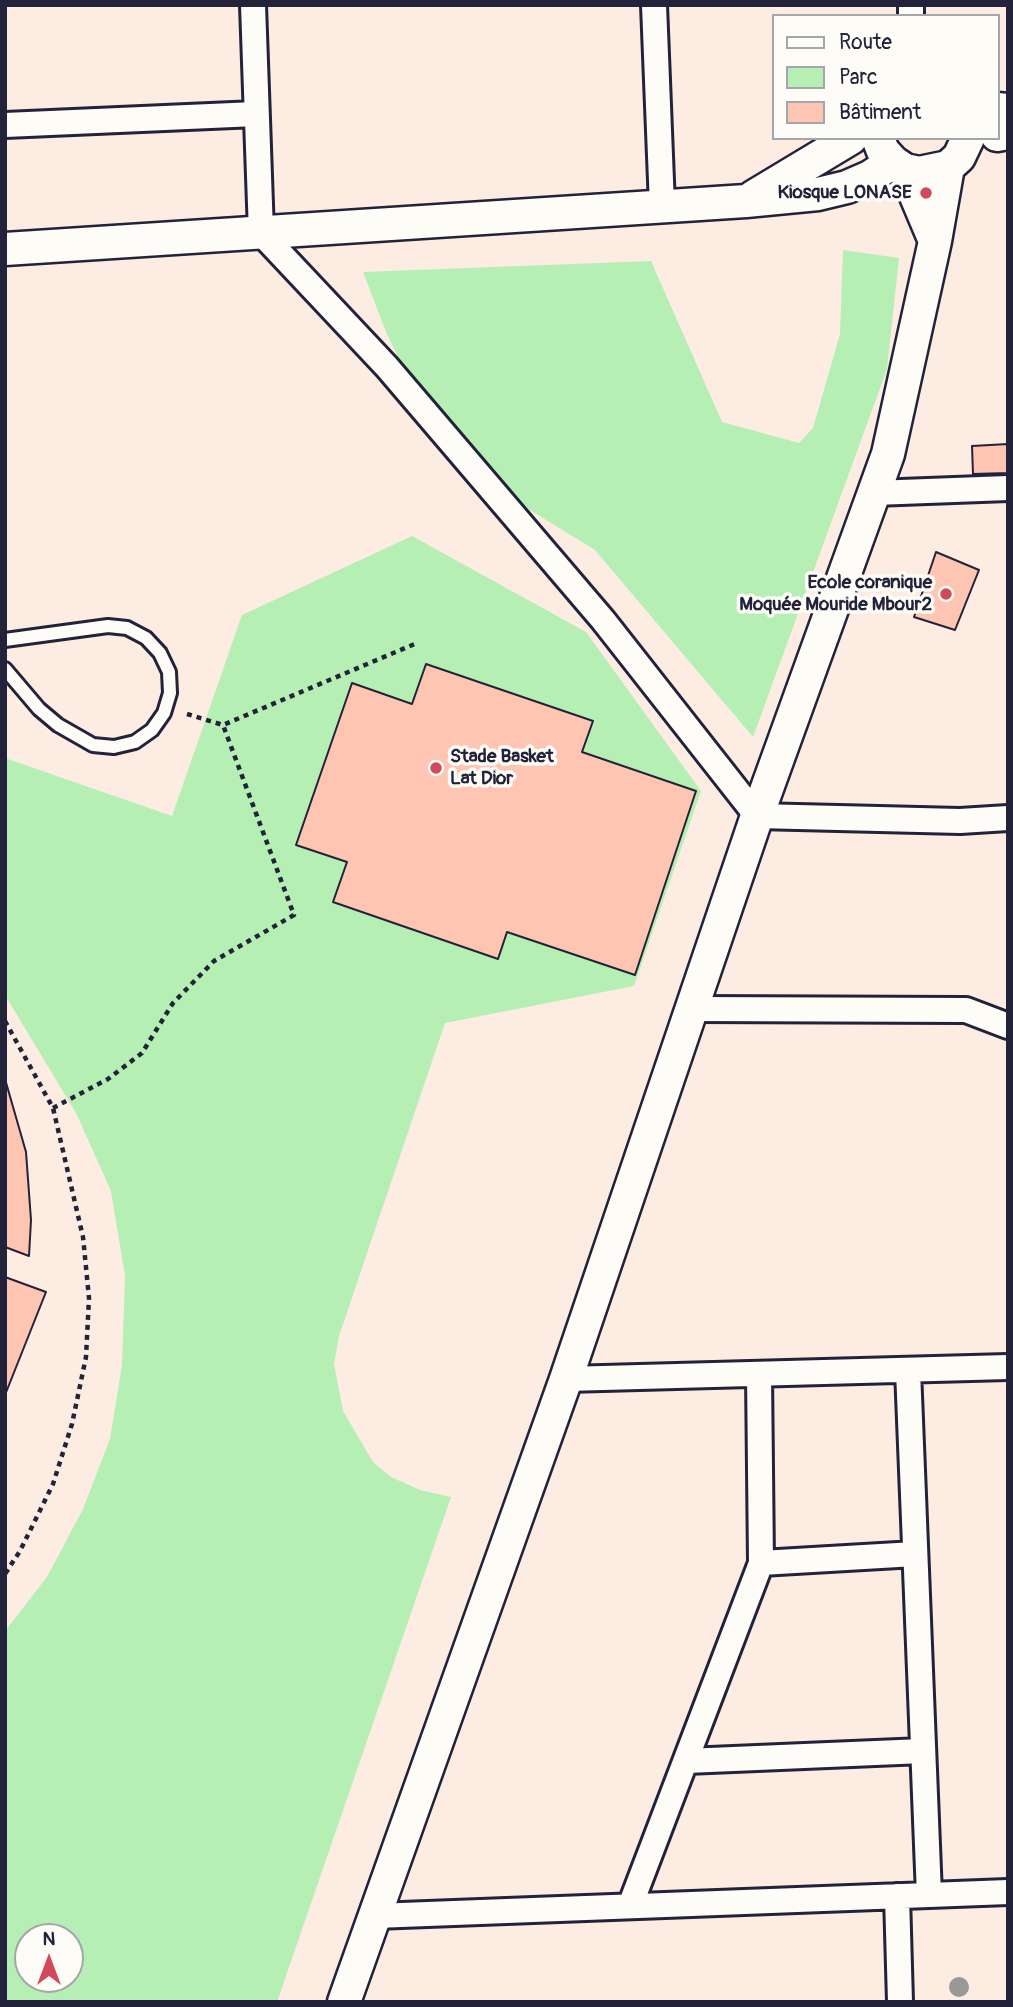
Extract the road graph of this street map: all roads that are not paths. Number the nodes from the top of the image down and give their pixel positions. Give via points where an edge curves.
1 (253, 5) edge
2 (653, 5) edge
3 (256, 114) junction
4 (5, 125) edge
5 (847, 140) edge
6 (967, 147) edge
7 (892, 157) edge
8 (746, 201) junction
9 (662, 206) junction
10 (261, 233) junction
11 (935, 241) junction
12 (5, 249) edge
13 (1008, 488) edge
14 (874, 493) junction
15 (5, 640) edge
16 (5, 669) edge
17 (757, 816) junction
18 (1008, 818) edge
19 (692, 1009) junction
20 (1008, 1026) edge
21 (1008, 1367) edge
22 (908, 1370) junction
23 (759, 1374) junction
24 (566, 1379) junction
25 (915, 1554) junction
26 (761, 1563) junction
27 (923, 1751) junction
28 (686, 1761) junction
29 (1008, 1892) edge
30 (929, 1895) junction
31 (897, 1896) junction
32 (630, 1906) junction
33 (375, 1916) junction
34 (344, 2002) edge
35 (900, 2002) edge

1 - 3 street
2 - 9 street
3 - 4 street
3 - 10 street
5 - 8 street
6 - 7 street via 935,172
6 - 11 street
7 - 8 street via 870,177 848,187
7 - 11 street
8 - 9 street
9 - 10 street
10 - 12 street
10 - 17 street via 387,367 603,620
11 - 14 street via 888,454
13 - 14 street
14 - 17 street
15 - 16 lane via 108,626 127,628 146,638 160,653 169,672 170,693 152,730 135,742 93,745 58,726
17 - 18 street
17 - 19 street
19 - 20 street via 966,1010
19 - 24 street
21 - 22 street
22 - 23 street
22 - 25 street
23 - 24 street
23 - 26 street
24 - 33 street
25 - 26 street
25 - 27 street
26 - 28 street
27 - 28 street
27 - 30 street
28 - 32 street
29 - 30 street
30 - 31 street
31 - 32 street
31 - 35 street
32 - 33 street
33 - 34 street

